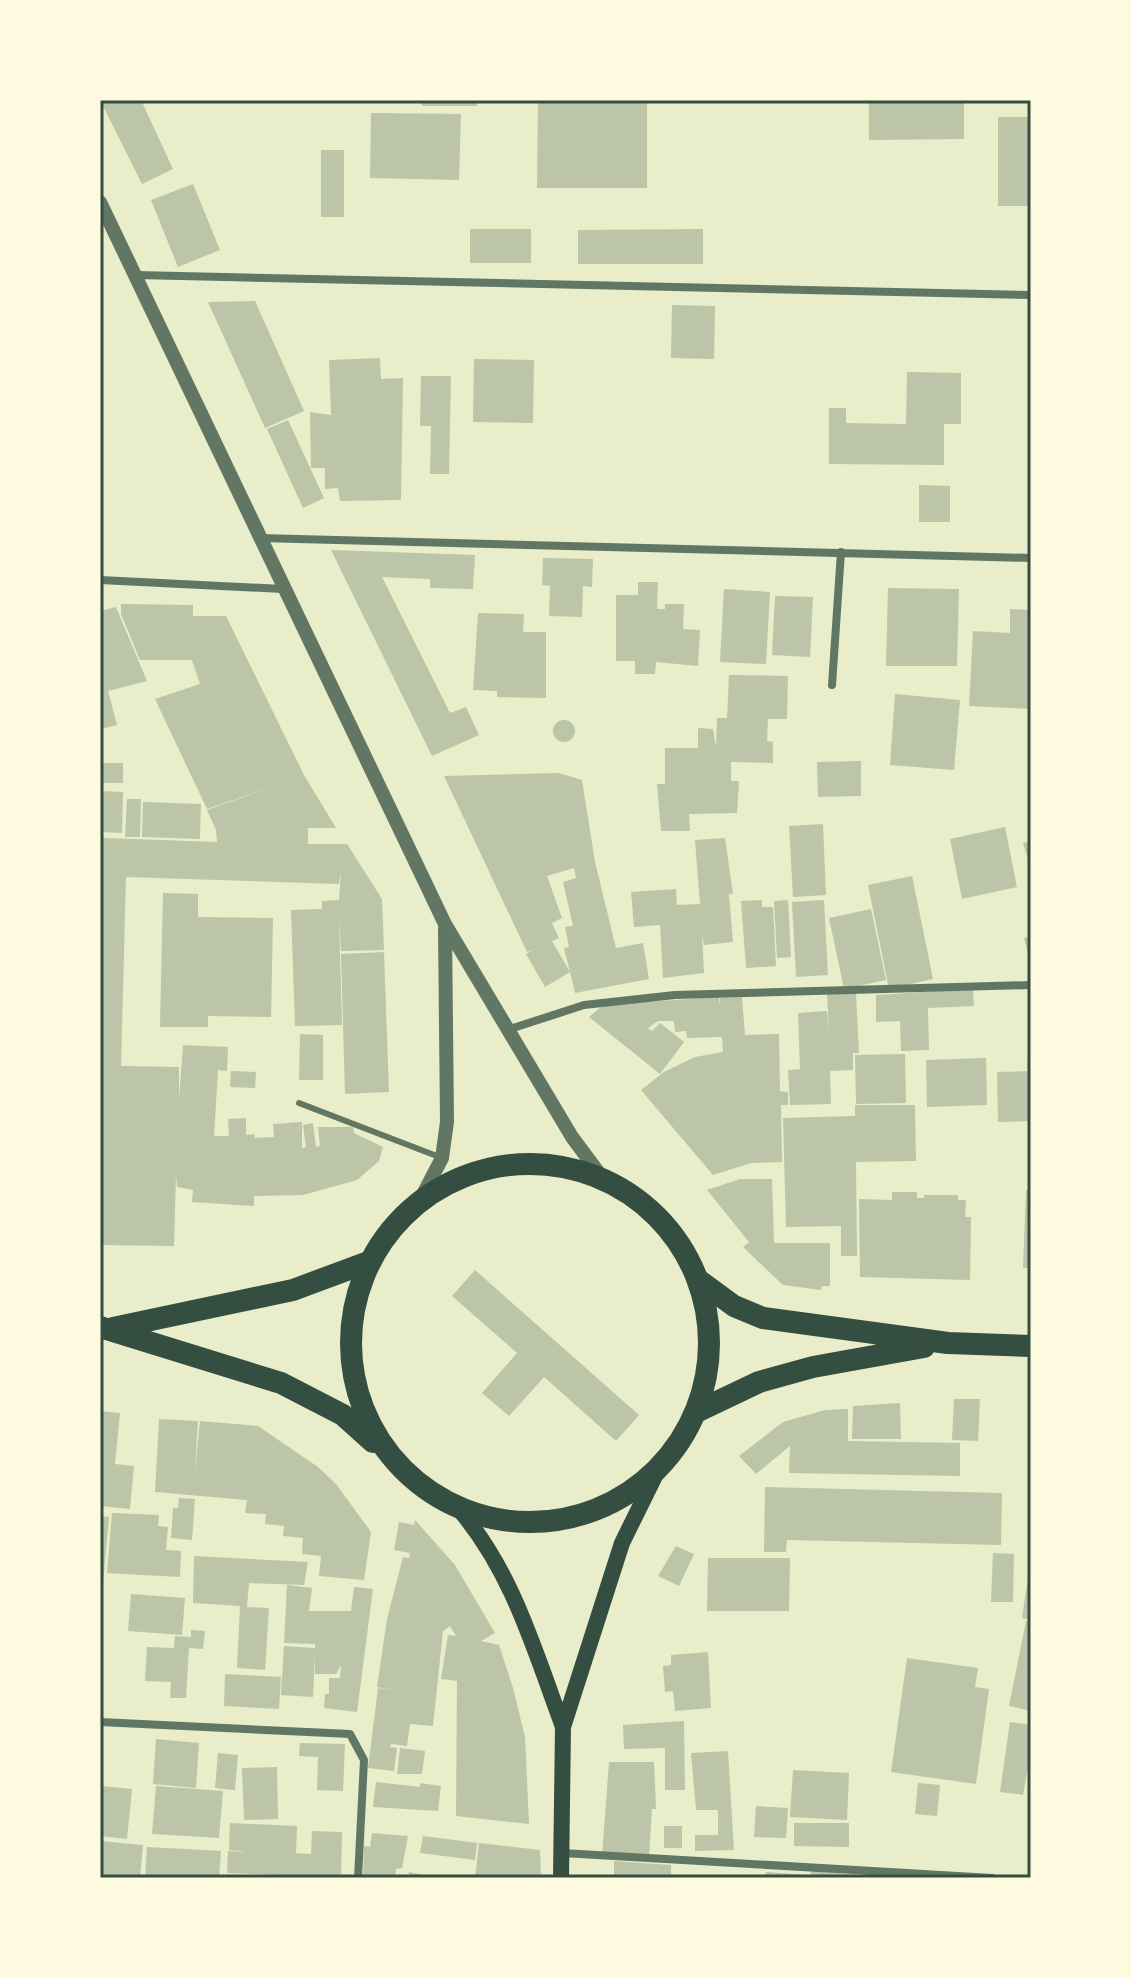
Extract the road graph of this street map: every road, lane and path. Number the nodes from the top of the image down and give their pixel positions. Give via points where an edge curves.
1 (100, 202) edge
2 (136, 275) junction
3 (1031, 295) edge
4 (259, 538) junction
5 (841, 552) junction
6 (1031, 558) edge
7 (100, 580) edge
8 (283, 589) junction
9 (832, 685) dead end
10 (445, 924) junction
11 (1031, 985) edge
12 (507, 1030) junction
13 (299, 1103) dead end
14 (442, 1158) junction
15 (604, 1180) junction
16 (418, 1204) junction
17 (371, 1261) junction
18 (700, 1281) junction
19 (105, 1328) edge
20 (948, 1343) junction
21 (1031, 1346) edge
22 (696, 1412) junction
23 (392, 1459) junction
24 (659, 1468) junction
25 (457, 1507) junction
26 (100, 1722) edge
27 (563, 1727) junction
28 (559, 1852) junction
29 (912, 1876) edge
30 (358, 1878) edge
31 (561, 1878) edge
32 (992, 1878) edge

1 - 2 street
2 - 3 street
2 - 4 street
4 - 5 street
4 - 8 street
5 - 6 street
5 - 9 street
7 - 8 street
8 - 10 street
10 - 12 street
10 - 14 street via 449,1024
11 - 12 street via 675,995 584,1005
12 - 15 street
13 - 14 lane
14 - 16 street
15 - 16 highway via 540,1165 508,1166 446,1185
15 - 18 highway via 662,1220
16 - 17 highway via 391,1229
17 - 19 highway via 293,1290
17 - 23 highway via 358,1290 350,1352 365,1414
18 - 20 highway via 734,1306 763,1318
18 - 22 highway via 710,1324
19 - 23 highway via 281,1383 343,1415
20 - 21 highway
20 - 22 highway via 813,1367 759,1382
22 - 24 highway via 687,1433
23 - 25 highway via 433,1495
24 - 25 highway via 609,1504 549,1522 487,1517
24 - 27 main road via 622,1543
25 - 27 main road via 483,1536 511,1586
26 - 30 street via 350,1734 364,1760
27 - 28 main road
28 - 29 street
28 - 31 main road
29 - 32 street

